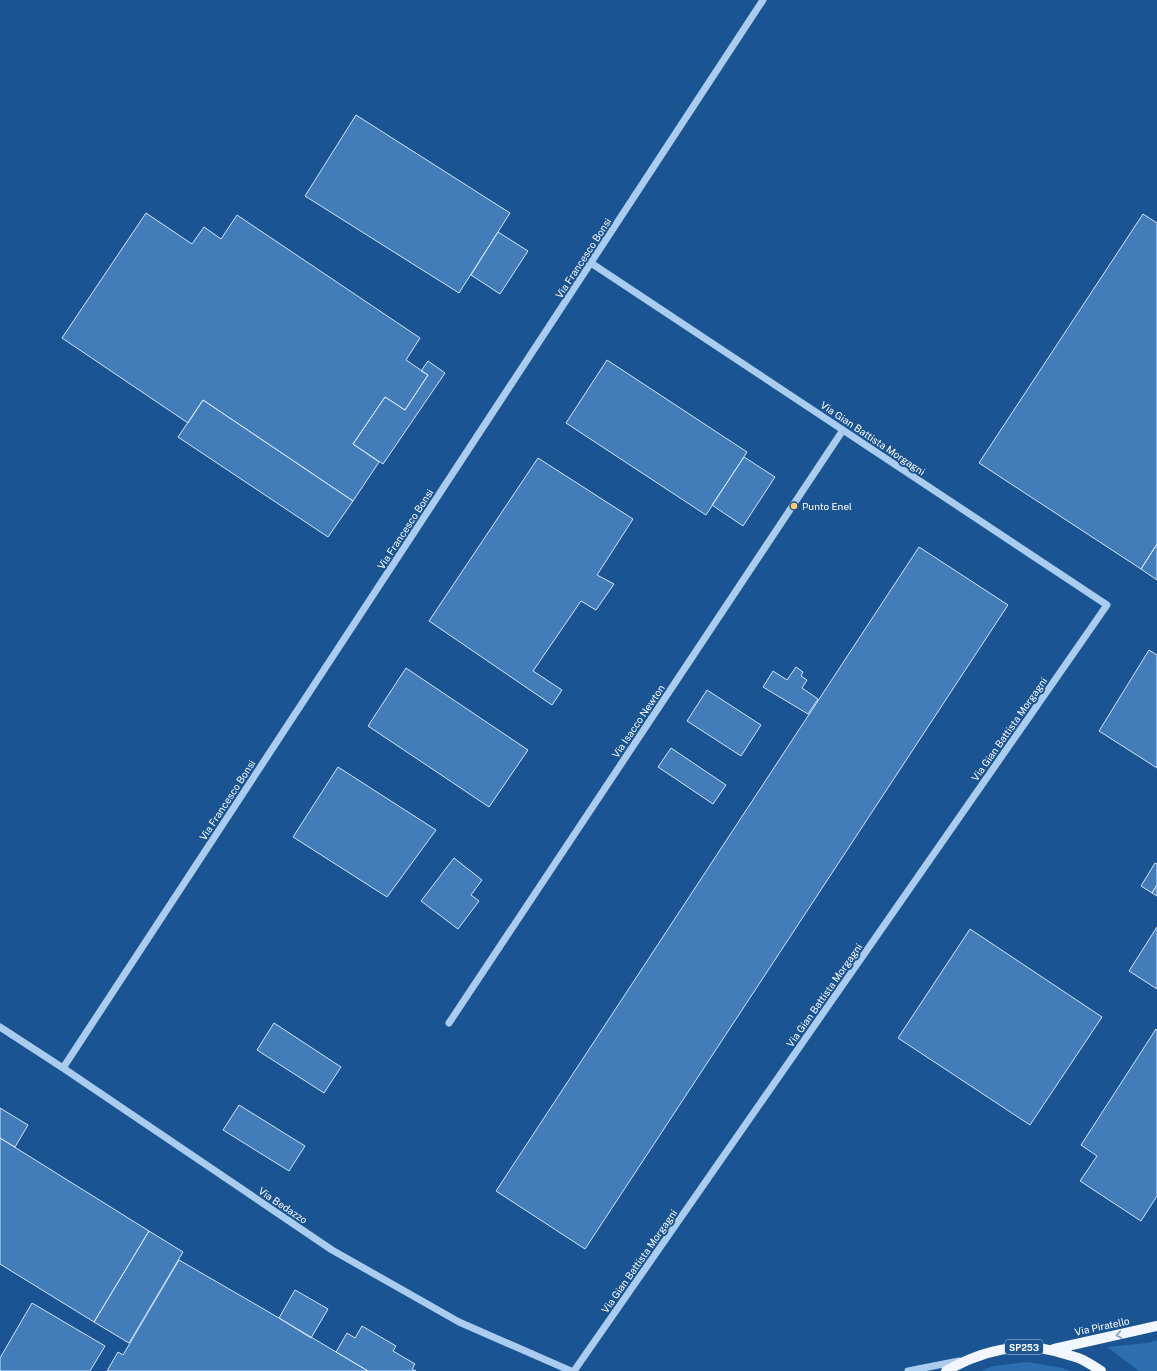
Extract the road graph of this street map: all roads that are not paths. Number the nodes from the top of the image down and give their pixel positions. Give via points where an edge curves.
1 (763, 0) edge
2 (591, 263) junction
3 (843, 430) junction
4 (449, 1023) dead end
5 (0, 1027) edge
6 (63, 1068) junction
7 (1157, 1326) edge
8 (1052, 1350) junction
9 (966, 1360) junction
10 (570, 1371) edge
11 (574, 1371) edge
12 (908, 1371) edge
13 (946, 1371) edge
14 (1101, 1371) edge

1 - 2 street, Via Francesco Bonsi
2 - 3 street, Via Gian Battista Morgagni
2 - 6 street, Via Francesco Bonsi
3 - 4 street, Via Isacco Newton
3 - 11 street, Via Gian Battista Morgagni via 1107,605
5 - 6 street, Via Bedazzo
6 - 10 street, Via Bedazzo via 332,1250 459,1322
7 -> 8 main road, Via Piratello / SP253
8 - 9 main road, SP253 via 1008,1348
8 - 14 main road, SP253 via 1082,1359
9 - 12 street
9 - 13 main road, SP253

